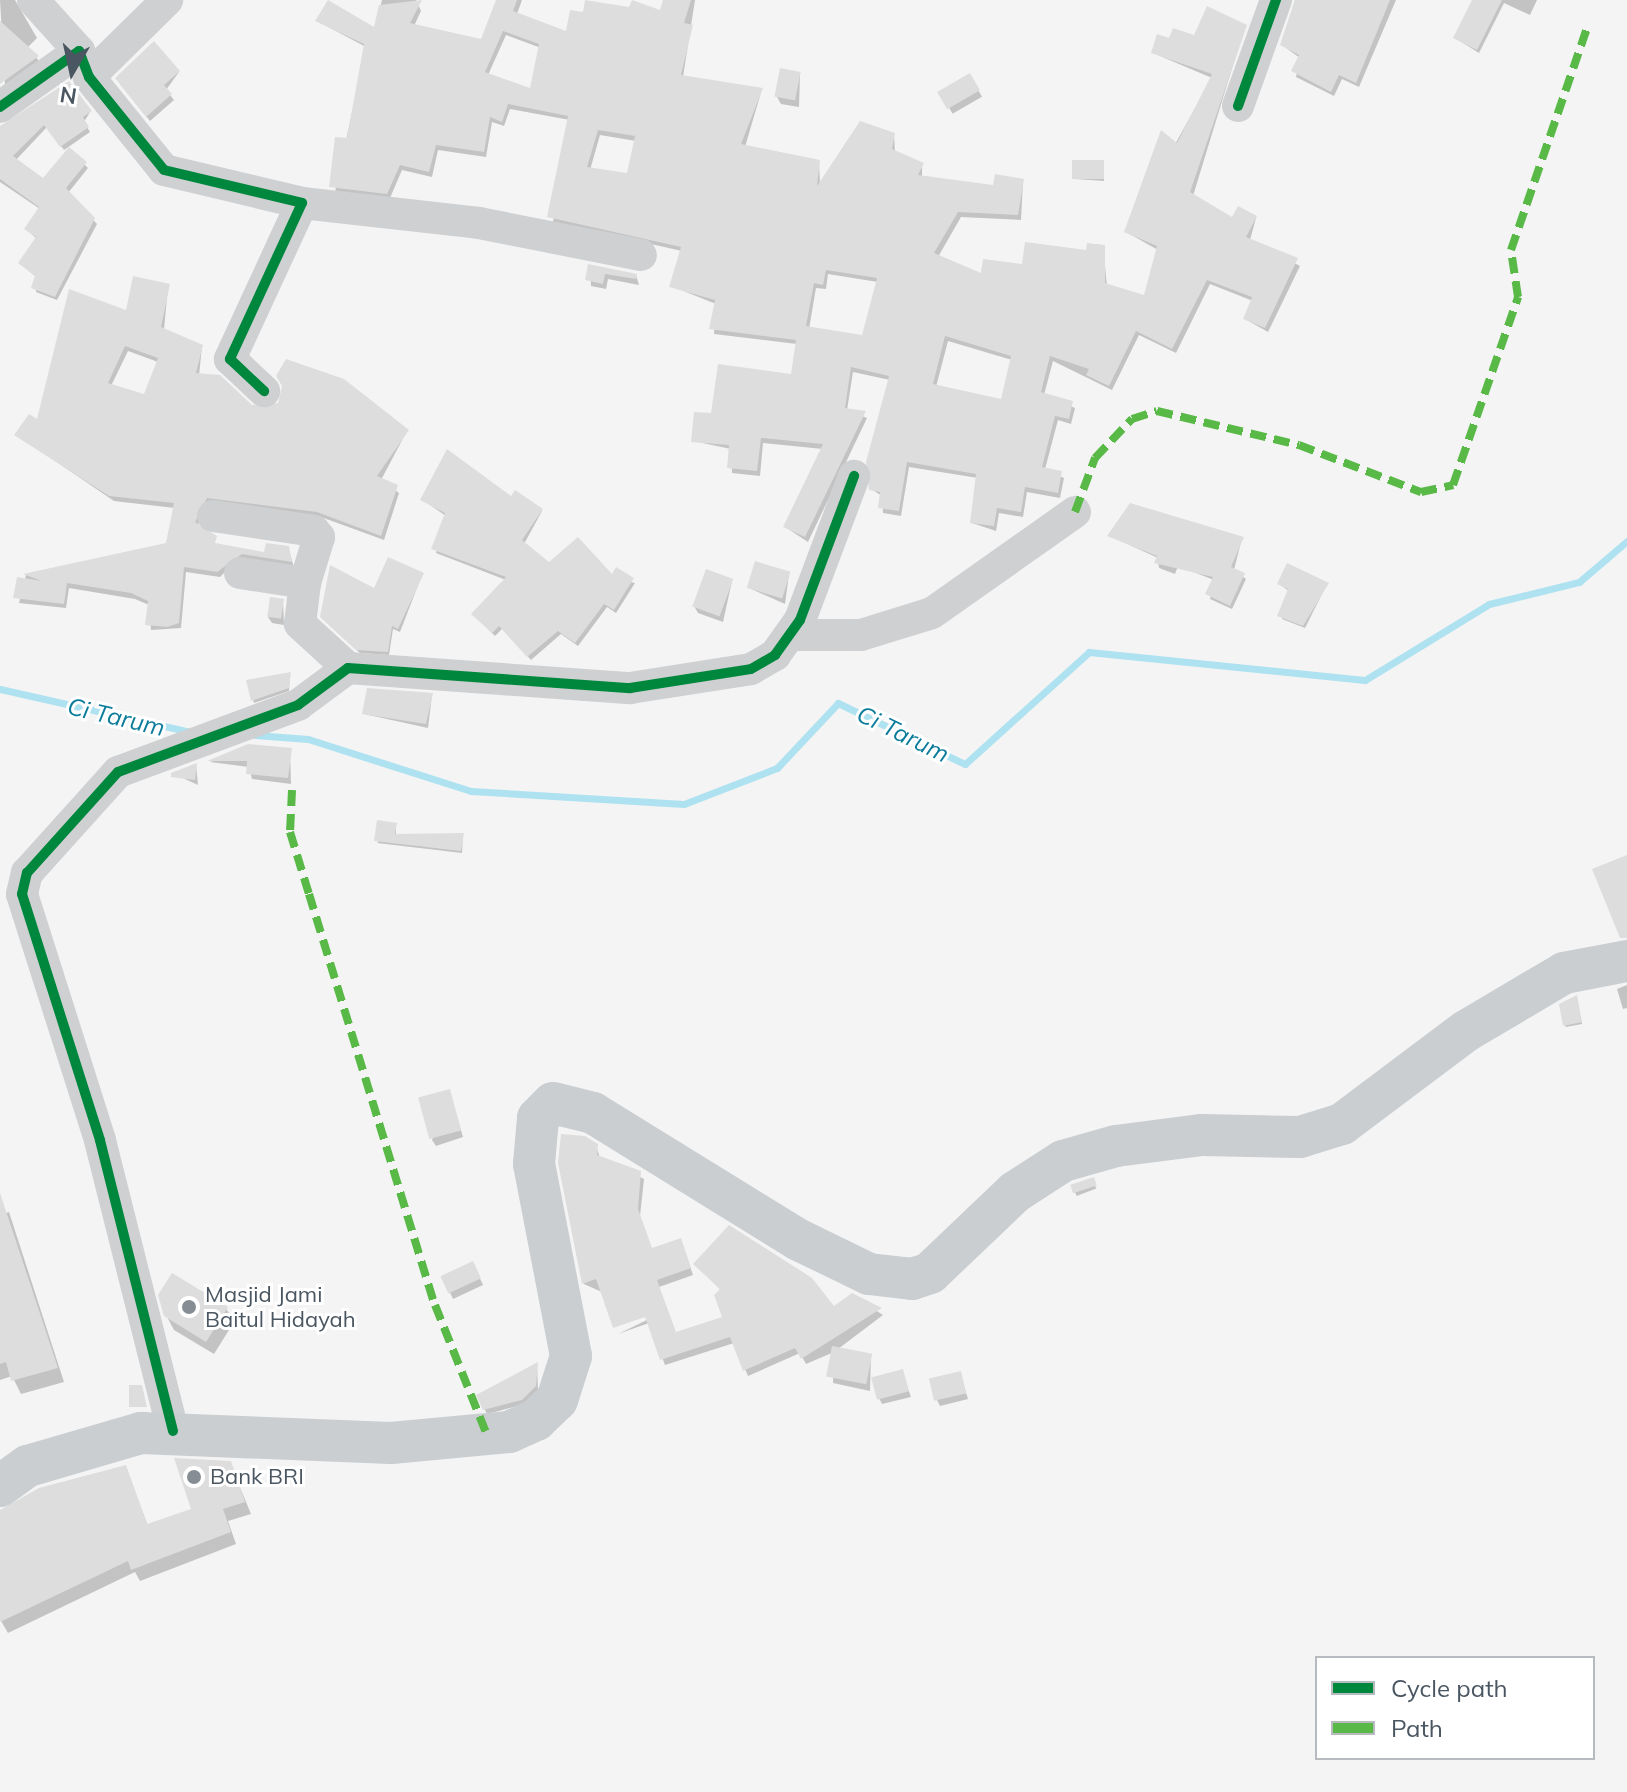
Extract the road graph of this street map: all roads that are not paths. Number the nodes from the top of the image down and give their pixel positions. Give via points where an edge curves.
1 (33, 0) edge
2 (167, 0) edge
3 (1276, 0) edge
4 (84, 64) junction
5 (1238, 106) dead end
6 (0, 107) edge
7 (302, 203) junction
8 (641, 255) dead end
9 (264, 391) dead end
10 (854, 476) dead end
11 (1075, 512) dead end
12 (213, 516) dead end
13 (240, 573) dead end
14 (305, 583) junction
15 (791, 635) junction
16 (348, 668) junction
17 (1627, 961) edge
18 (173, 1431) junction
19 (0, 1486) edge

1 - 4 street
2 - 4 street
3 - 5 street
4 - 6 street
4 - 7 street via 164,170
7 - 8 street via 479,223
7 - 9 street via 230,359
10 - 15 street
11 - 15 street via 932,613 861,635
12 - 14 street via 314,531 319,537
13 - 14 street
14 - 16 street via 300,624
15 - 16 street via 775,655 723,679 630,688
16 - 18 street via 298,705 118,772 27,873 22,894 100,1140
17 - 18 main road via 1553,979 1466,1031 1342,1124 1300,1137 1202,1135 1116,1146 1063,1161 1015,1192 930,1273 912,1279 869,1274 799,1240 593,1113 553,1103 534,1131 534,1164 571,1356 557,1400 536,1420 509,1432 391,1443
18 - 19 main road via 82,1447

